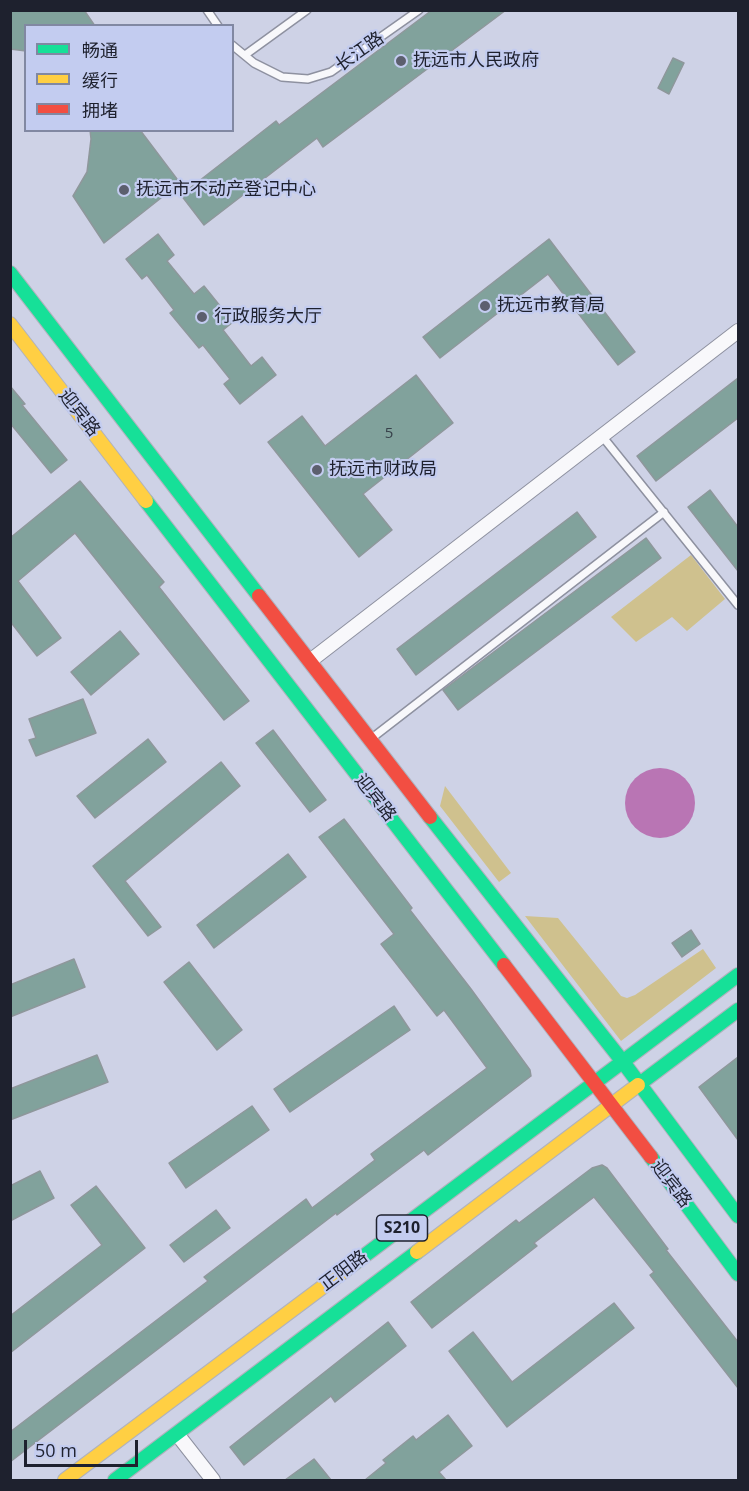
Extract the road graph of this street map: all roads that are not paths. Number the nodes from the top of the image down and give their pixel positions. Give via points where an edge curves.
1 (207, 10) edge
2 (307, 10) edge
3 (419, 10) edge
4 (217, 24) edge
5 (234, 47) edge
6 (245, 56) junction
7 (10, 273) edge
8 (10, 324) edge
9 (738, 331) edge
10 (602, 436) junction
11 (664, 512) junction
12 (738, 605) edge
13 (310, 661) junction
14 (370, 740) junction
15 (738, 975) edge
16 (738, 1010) edge
17 (623, 1062) junction
18 (595, 1083) junction
19 (641, 1086) junction
20 (612, 1107) junction
21 (738, 1216) edge
22 (738, 1274) edge
23 (177, 1434) junction
24 (65, 1480) edge
25 (115, 1480) edge
26 (213, 1480) edge

1 - 4 lane
2 - 6 lane
3 - 6 lane, 长江路 via 332,72 308,79 282,77
5 - 6 lane, 长江路
7 - 13 main road, 迎宾路
8 - 18 main road, 迎宾路
9 - 10 street
10 - 11 lane
10 - 13 street
11 - 12 lane
11 - 14 lane
13 - 14 main road, 迎宾路
14 - 17 main road, 迎宾路
15 - 17 main road, 正阳路 / S210
16 - 19 main road, 正阳路
17 - 18 main road, 正阳路 / S210
17 - 19 main road, 迎宾路
18 - 20 main road, 迎宾路
18 - 24 main road, 正阳路 / S210
19 - 20 main road, 正阳路
19 - 21 main road, 迎宾路
20 - 22 main road, 迎宾路
20 - 23 main road, 正阳路
23 - 25 main road, 正阳路
23 - 26 street

